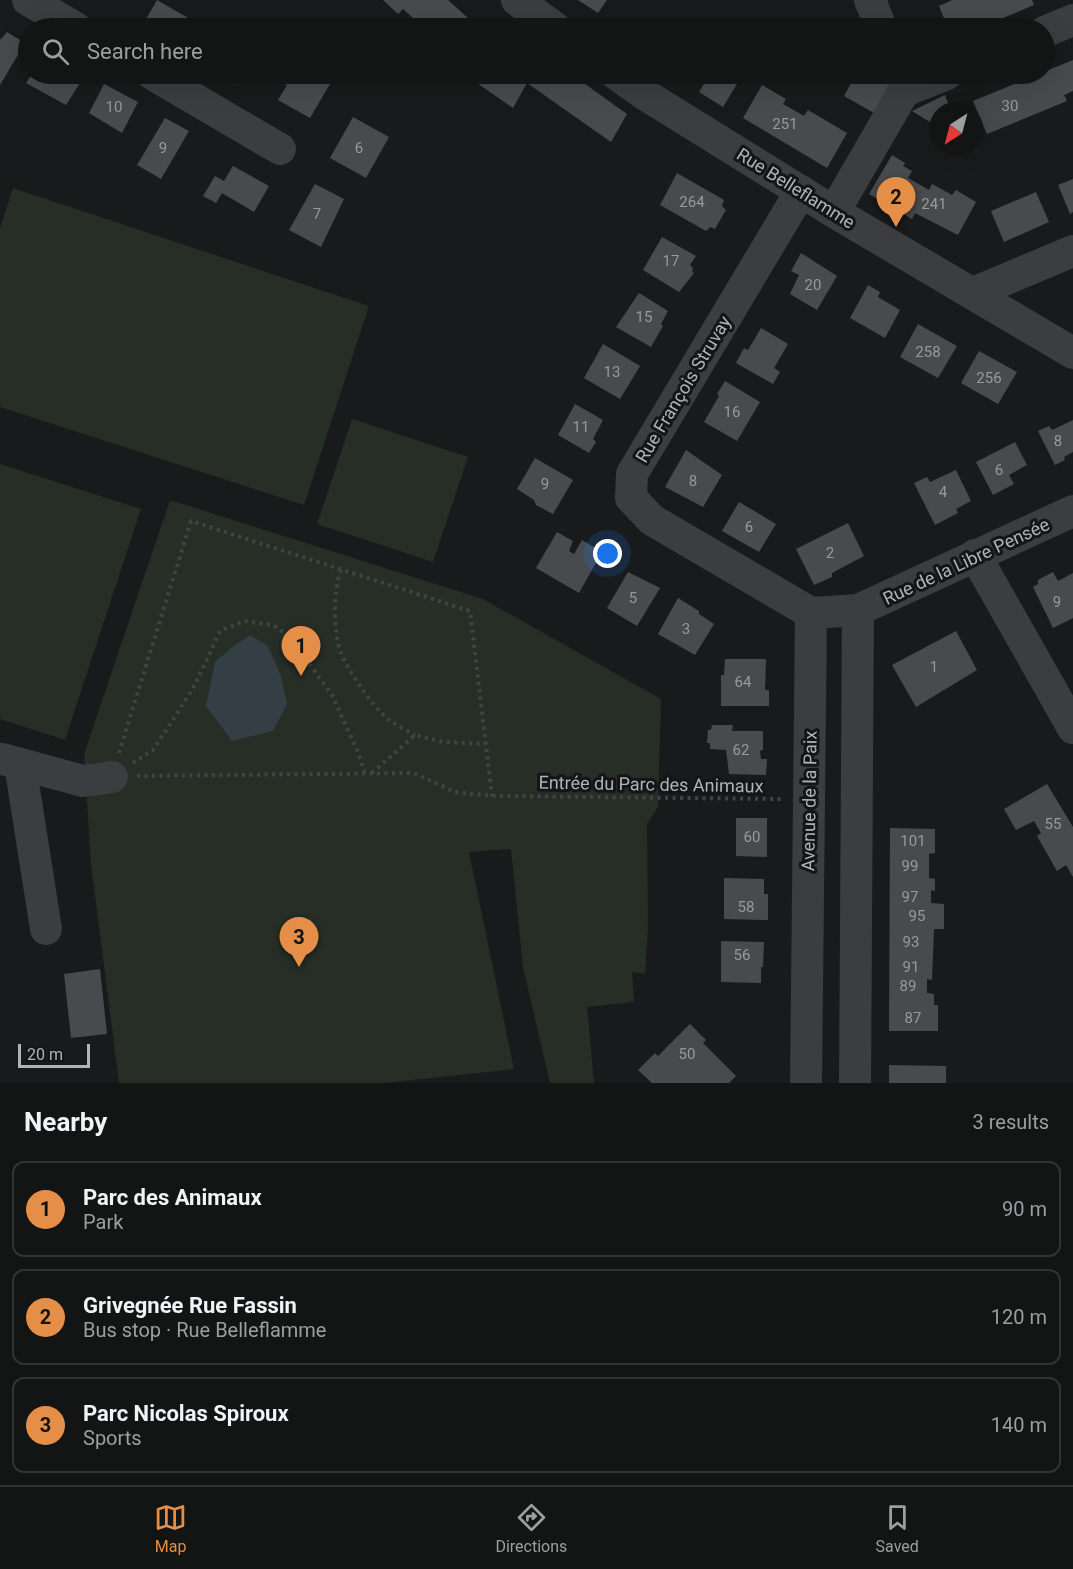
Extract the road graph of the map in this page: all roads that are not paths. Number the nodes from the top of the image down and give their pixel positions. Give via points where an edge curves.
1 (28, 0) edge
2 (517, 0) edge
3 (870, 0) edge
4 (59, 18) edge
5 (541, 18) edge
6 (877, 18) edge
7 (1073, 20) edge
8 (1055, 27) edge
9 (169, 84) edge
10 (630, 84) edge
11 (900, 84) edge
12 (280, 149) dead end
13 (801, 191) junction
14 (834, 212) junction
15 (1073, 251) edge
16 (973, 293) junction
17 (1073, 353) edge
18 (1073, 512) edge
19 (975, 555) junction
20 (858, 610) junction
21 (811, 613) junction
22 (811, 667) junction
23 (857, 670) junction
24 (1073, 728) edge
25 (10, 761) edge
26 (112, 777) road end
27 (45, 929) dead end
28 (856, 932) junction
29 (808, 934) junction
30 (808, 979) junction
31 (855, 981) junction
32 (806, 1083) edge
33 (855, 1083) edge

1 - 4 street
2 - 5 street
3 - 6 street
7 - 8 street
9 - 12 street
10 - 13 street, Rue Belleflamme
11 - 14 street
13 - 14 street, Rue Belleflamme
13 - 21 street, Rue François Struvay via 632,474 631,498 652,520
14 - 16 street, Rue Belleflamme
15 - 16 street
16 - 17 street, Rue Belleflamme
18 - 19 street, Rue de la Libre Pensée
19 - 20 street, Rue de la Libre Pensée
19 - 24 street
20 - 21 street
20 - 23 street
21 - 22 street, Avenue de la Paix
22 - 23 street
22 - 29 street, Avenue de la Paix
23 - 28 street
25 - 26 street via 83,781
25 - 27 street
28 - 29 street
28 - 31 street
29 - 30 street, Avenue de la Paix
30 - 31 street
30 - 32 street, Avenue de la Paix
31 - 33 street

